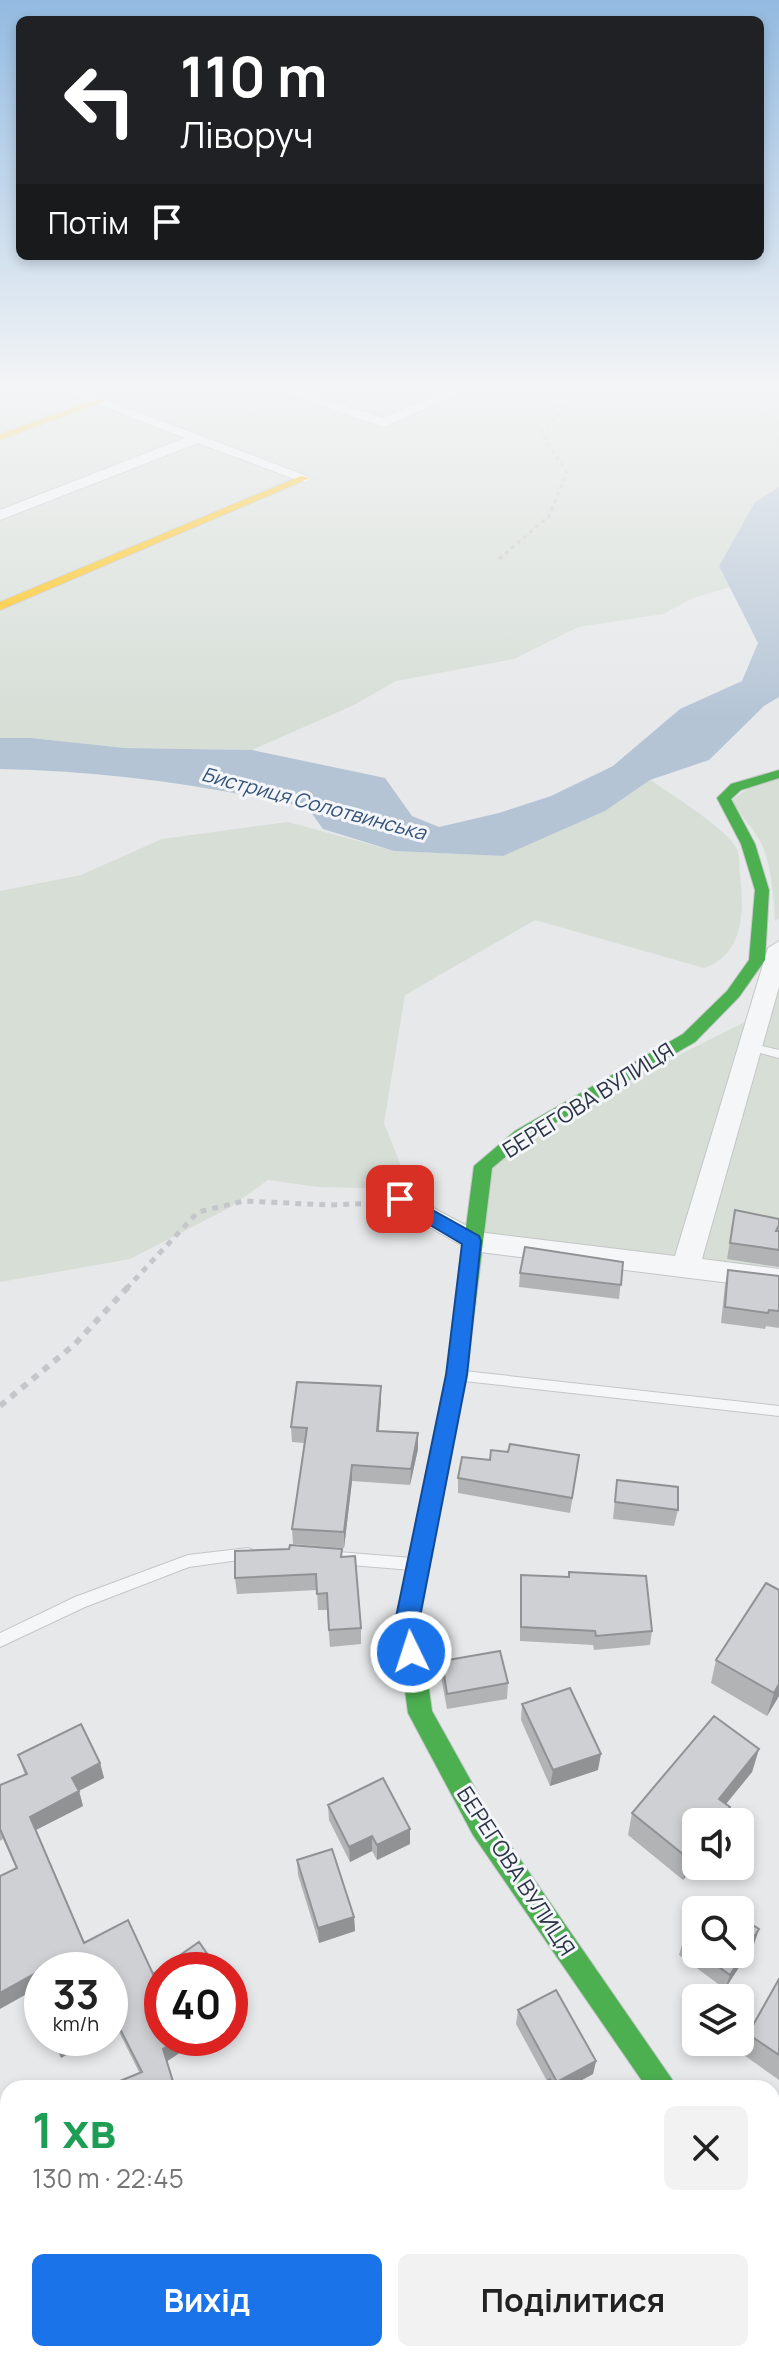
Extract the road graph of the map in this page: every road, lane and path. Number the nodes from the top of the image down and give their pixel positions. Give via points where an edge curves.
1 (38, 500) edge
2 (252, 500) edge
3 (556, 500) edge
4 (0, 515) edge
5 (499, 559) dead end
6 (0, 606) edge
7 (779, 774) edge
8 (779, 948) edge
9 (749, 1047) junction
10 (779, 1054) edge
11 (400, 1199) joint
12 (472, 1241) junction
13 (686, 1266) junction
14 (779, 1279) edge
15 (457, 1375) junction
16 (0, 1406) edge
17 (779, 1411) edge
18 (265, 1552) edge
19 (326, 1557) edge
20 (418, 1564) junction
21 (0, 1640) edge
22 (658, 2080) edge

1 - 4 street
2 - 6 street
3 - 5 path via 549,516
7 - 12 street, БЕРЕГОВА ВУЛИЦЯ via 736,787 724,798 748,844 762,890 757,960 733,994 689,1038 521,1135 483,1166
8 - 9 street
9 - 10 lane
9 - 13 street
11 - 12 street
11 - 16 path via 348,1207 281,1199 224,1201 198,1212 75,1344
12 - 13 street
12 - 15 street, БЕРЕГОВА ВУЛИЦЯ
13 - 14 street
15 - 17 lane
15 - 20 street, БЕРЕГОВА ВУЛИЦЯ
18 - 21 lane via 188,1561 80,1602
19 - 20 lane
20 - 22 street, БЕРЕГОВА ВУЛИЦЯ via 407,1622 420,1713 482,1826

